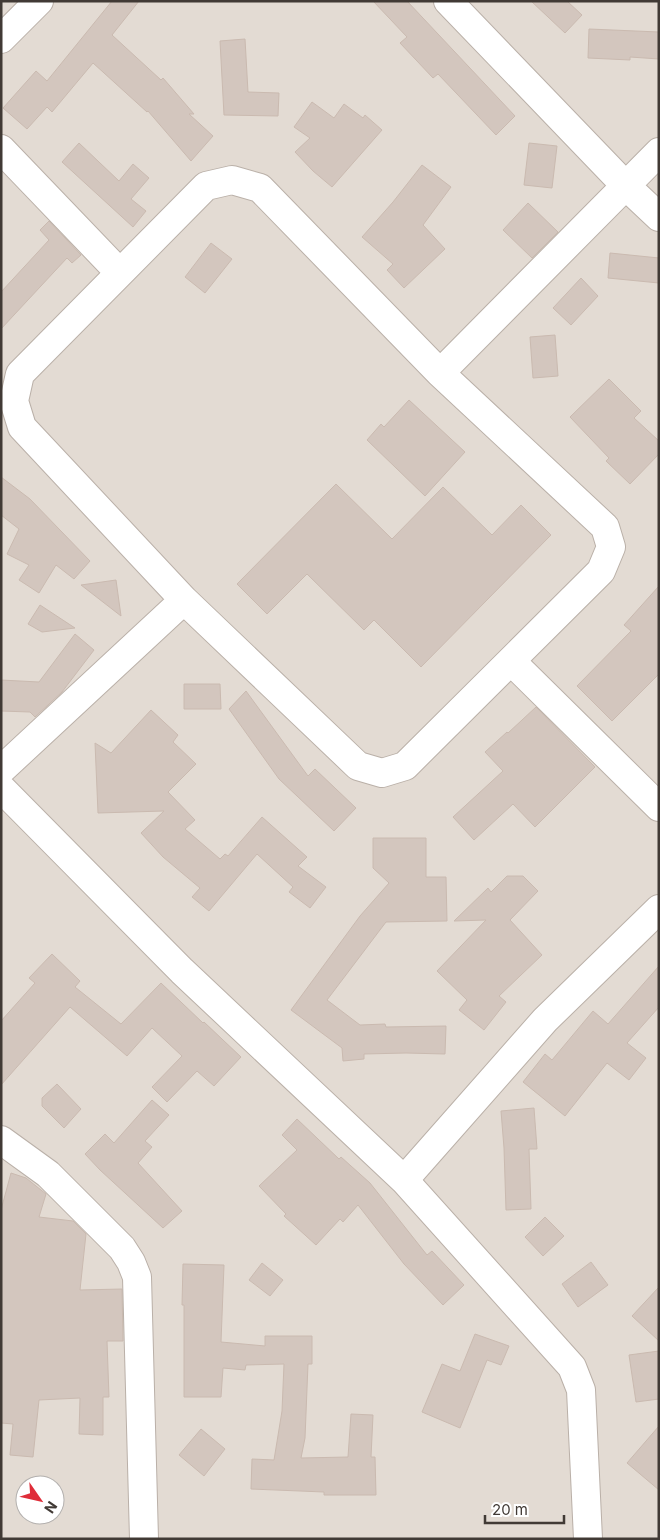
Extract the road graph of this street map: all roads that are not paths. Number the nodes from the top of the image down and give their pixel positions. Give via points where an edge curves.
1 (38, 1) edge
2 (448, 1) edge
3 (1, 39) edge
4 (1, 149) edge
5 (659, 152) edge
6 (625, 186) junction
7 (659, 217) edge
8 (120, 273) junction
9 (440, 373) junction
10 (184, 600) junction
11 (511, 661) junction
12 (1, 770) edge
13 (1, 788) edge
14 (659, 807) edge
15 (659, 908) edge
16 (2, 1142) edge
17 (404, 1180) junction
18 (144, 1539) edge
19 (588, 1539) edge

1 - 3 street
2 - 6 street
4 - 8 street
5 - 6 street
6 - 7 street
6 - 9 street
8 - 9 street via 206,186 232,180 260,188
8 - 10 street via 20,374 14,401 22,427
9 - 11 street via 606,527 611,548 601,571
10 - 11 street via 358,766 382,773 405,766
10 - 12 street
11 - 14 street
13 - 17 street via 182,971
15 - 17 street via 545,1020
16 - 18 street via 48,1174 122,1248 137,1277
17 - 19 street via 572,1367 581,1390

